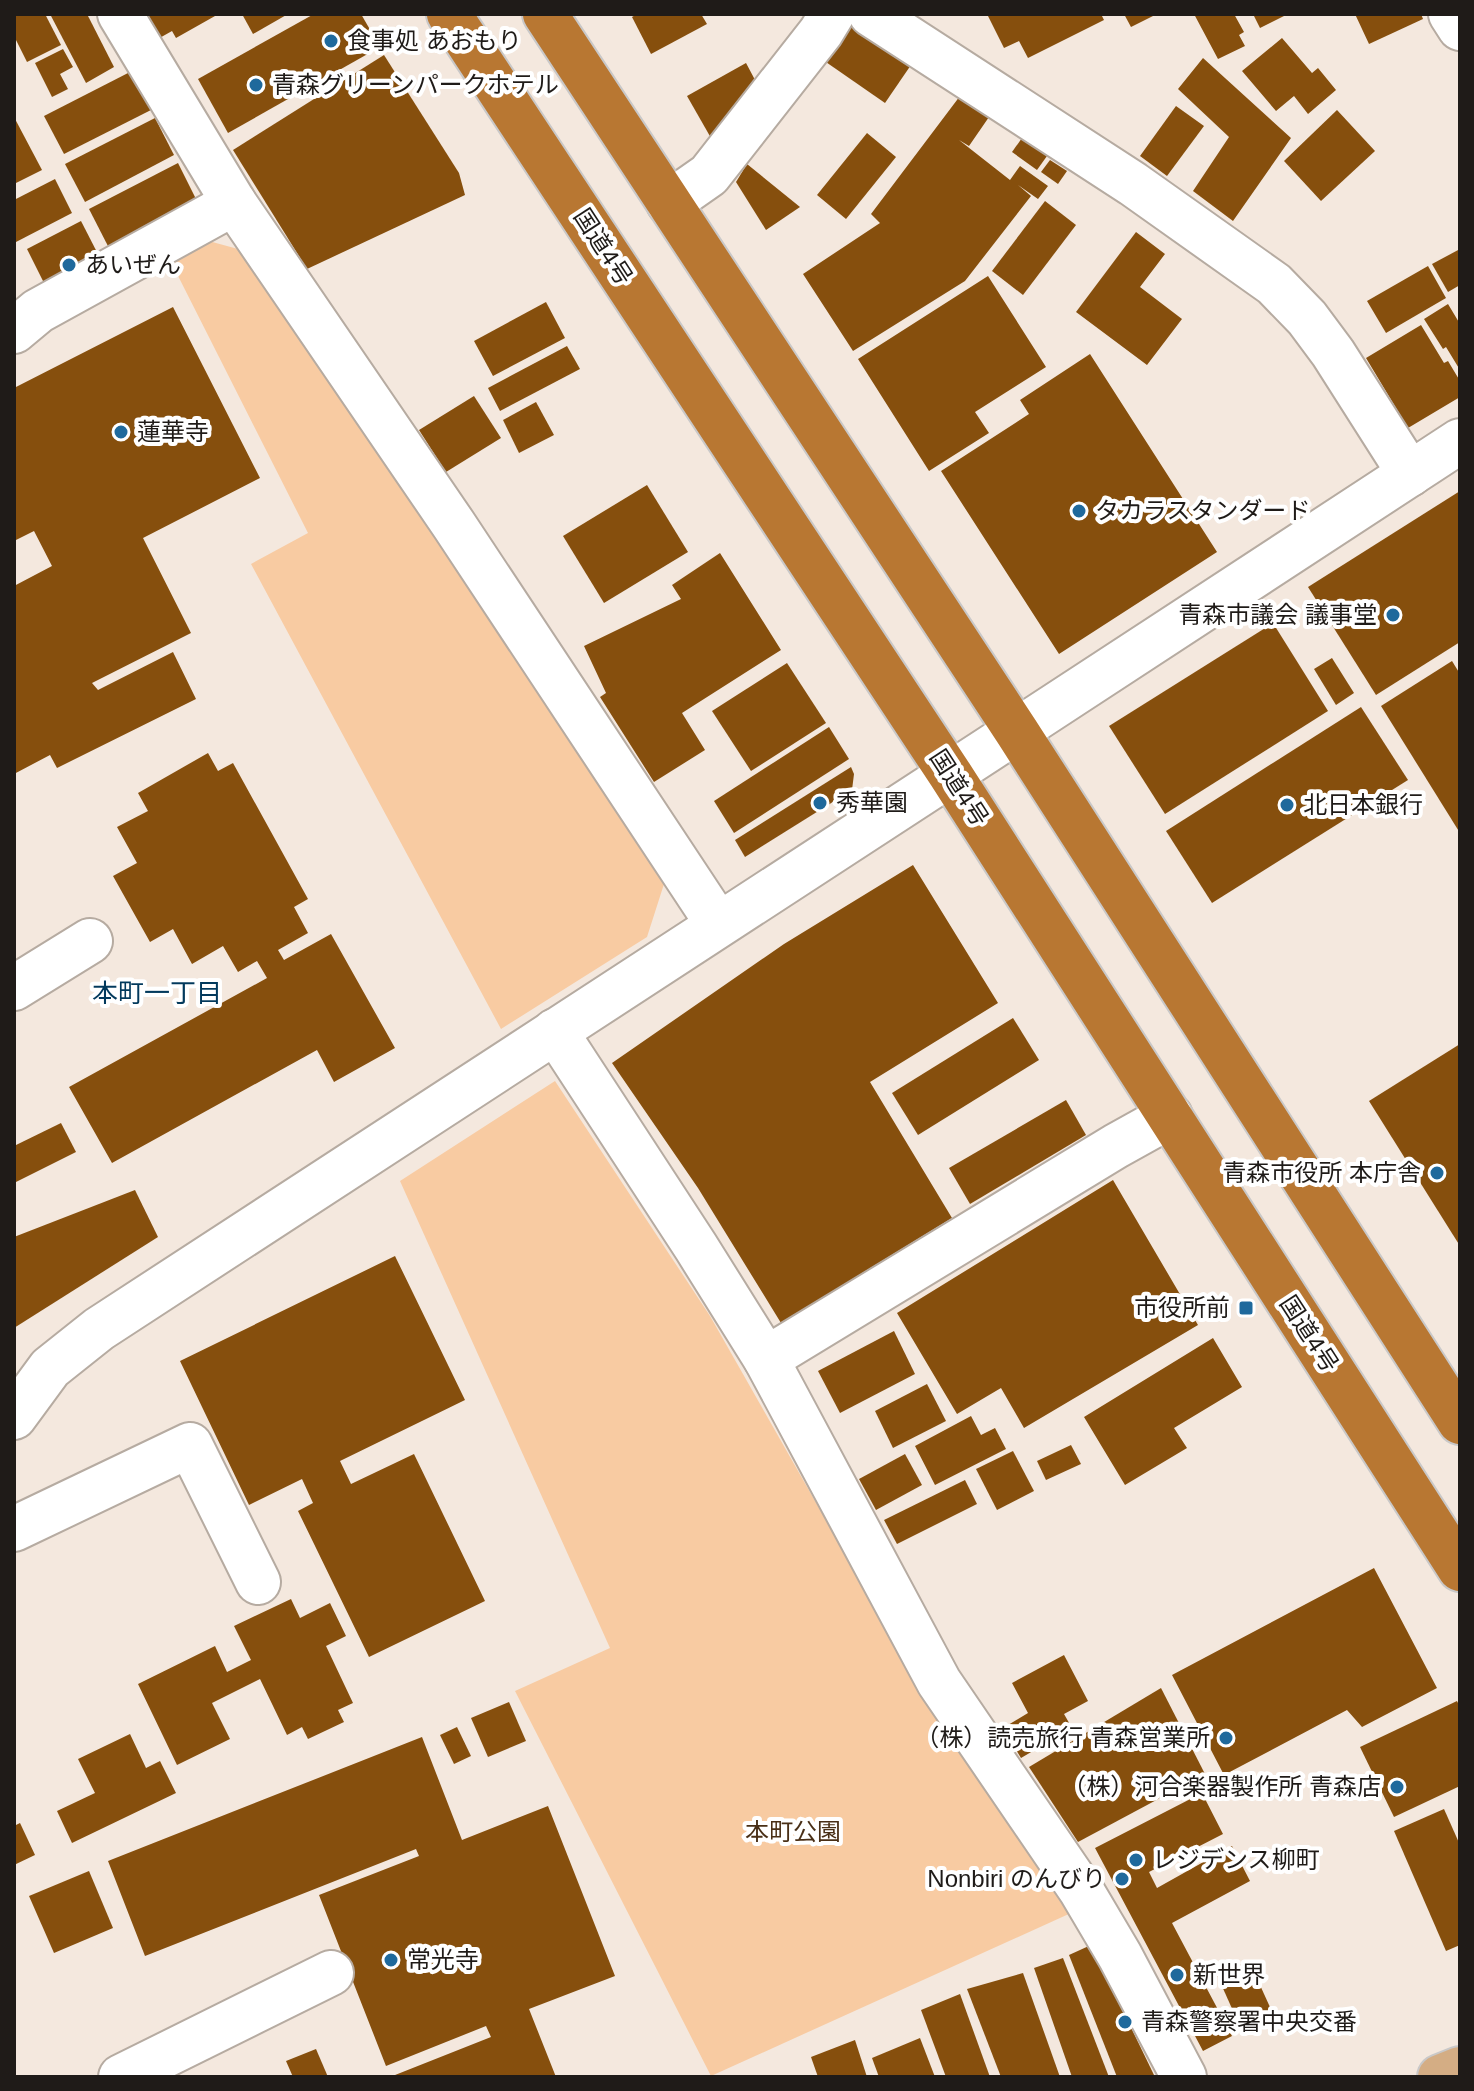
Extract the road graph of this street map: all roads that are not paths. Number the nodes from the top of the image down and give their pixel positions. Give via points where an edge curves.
1 (120, 14) edge
2 (449, 14) edge
3 (545, 14) edge
4 (832, 14) edge
5 (871, 14) edge
6 (1451, 14) edge
7 (1460, 28) edge
8 (234, 203) junction
9 (669, 203) junction
10 (14, 331) edge
11 (1460, 441) edge
12 (1410, 474) junction
13 (1017, 732) junction
14 (950, 774) junction
15 (718, 924) junction
16 (90, 941) dead end
17 (14, 988) edge
18 (555, 1031) junction
19 (1170, 1116) junction
20 (766, 1359) junction
21 (14, 1417) edge
22 (1460, 1422) edge
23 (14, 1529) edge
24 (1460, 1569) edge
25 (258, 1582) dead end
26 (331, 1973) dead end
27 (1460, 2069) edge
28 (121, 2077) edge
29 (1184, 2077) edge
30 (1440, 2077) edge

1 - 8 street
2 - 14 highway, 国道4号
3 - 9 highway
4 - 9 street via 709,175
5 - 12 street via 1133,184 1274,284 1333,353
6 - 7 street
8 - 10 street via 38,311
8 - 15 street
9 - 13 highway
11 - 12 street
12 - 13 street
13 - 14 street
13 - 22 highway
14 - 15 street
14 - 19 highway, 国道4号
15 - 18 street
16 - 17 street
18 - 20 street
18 - 21 street via 99,1329 50,1368
19 - 20 street
19 - 24 highway, 国道4号
20 - 29 street via 939,1682 1081,1890
23 - 25 street via 190,1445
26 - 28 street
27 - 30 main road

